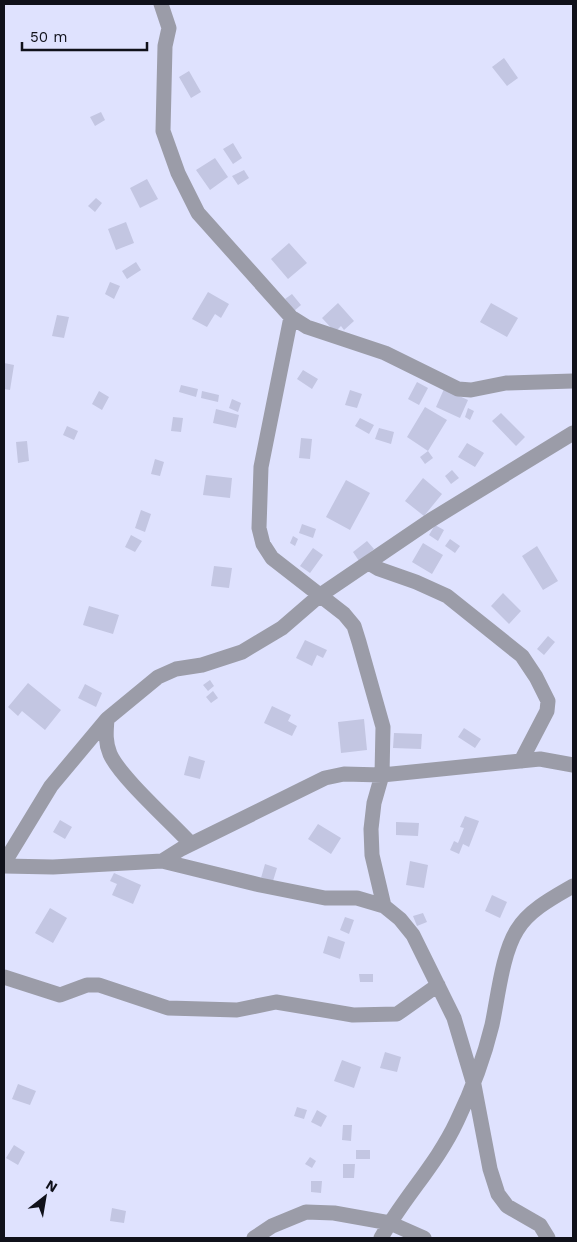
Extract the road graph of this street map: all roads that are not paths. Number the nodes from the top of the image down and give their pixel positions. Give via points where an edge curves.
1 (161, 4) edge
2 (292, 317) junction
3 (573, 381) edge
4 (573, 433) edge
5 (370, 563) junction
6 (319, 596) junction
7 (107, 719) junction
8 (521, 761) junction
9 (573, 765) edge
10 (382, 775) junction
11 (192, 844) junction
12 (162, 861) junction
13 (4, 864) edge
14 (573, 886) edge
15 (384, 906) junction
16 (4, 977) edge
17 (438, 985) junction
18 (474, 1085) junction
19 (390, 1223) junction
20 (254, 1238) edge
21 (381, 1238) edge
22 (424, 1238) edge
23 (548, 1238) edge

1 - 2 street via 169,28 165,46 163,131 178,173 198,213
2 - 3 street via 307,327 386,354 458,389 471,390 506,383
2 - 6 street via 261,467 259,528 263,544 272,558
4 - 5 street via 431,520
5 - 6 street
5 - 8 street via 447,596 522,656 548,701 547,711
6 - 7 street via 282,628 242,652 202,665 176,669 158,677
6 - 10 street via 344,614 354,626 383,727
7 - 11 street via 106,739 110,755 122,772
7 - 13 street via 50,786
8 - 9 street via 540,759
8 - 10 street
10 - 11 street via 344,774 325,778
10 - 15 street via 371,829 372,855
11 - 12 street
12 - 13 street via 53,867
12 - 15 street via 260,885 325,898 357,898
14 - 18 street via 542,905 518,929 510,944
15 - 17 street via 400,918 413,935
16 - 17 street via 60,995 87,985 99,985 168,1008 237,1010 276,1002 353,1016 398,1014
17 - 18 street via 454,1018
18 - 19 street via 435,1162
18 - 23 street via 498,1194 507,1206 540,1225
19 - 20 street via 334,1213 306,1212 272,1226
19 - 21 street
19 - 22 street

